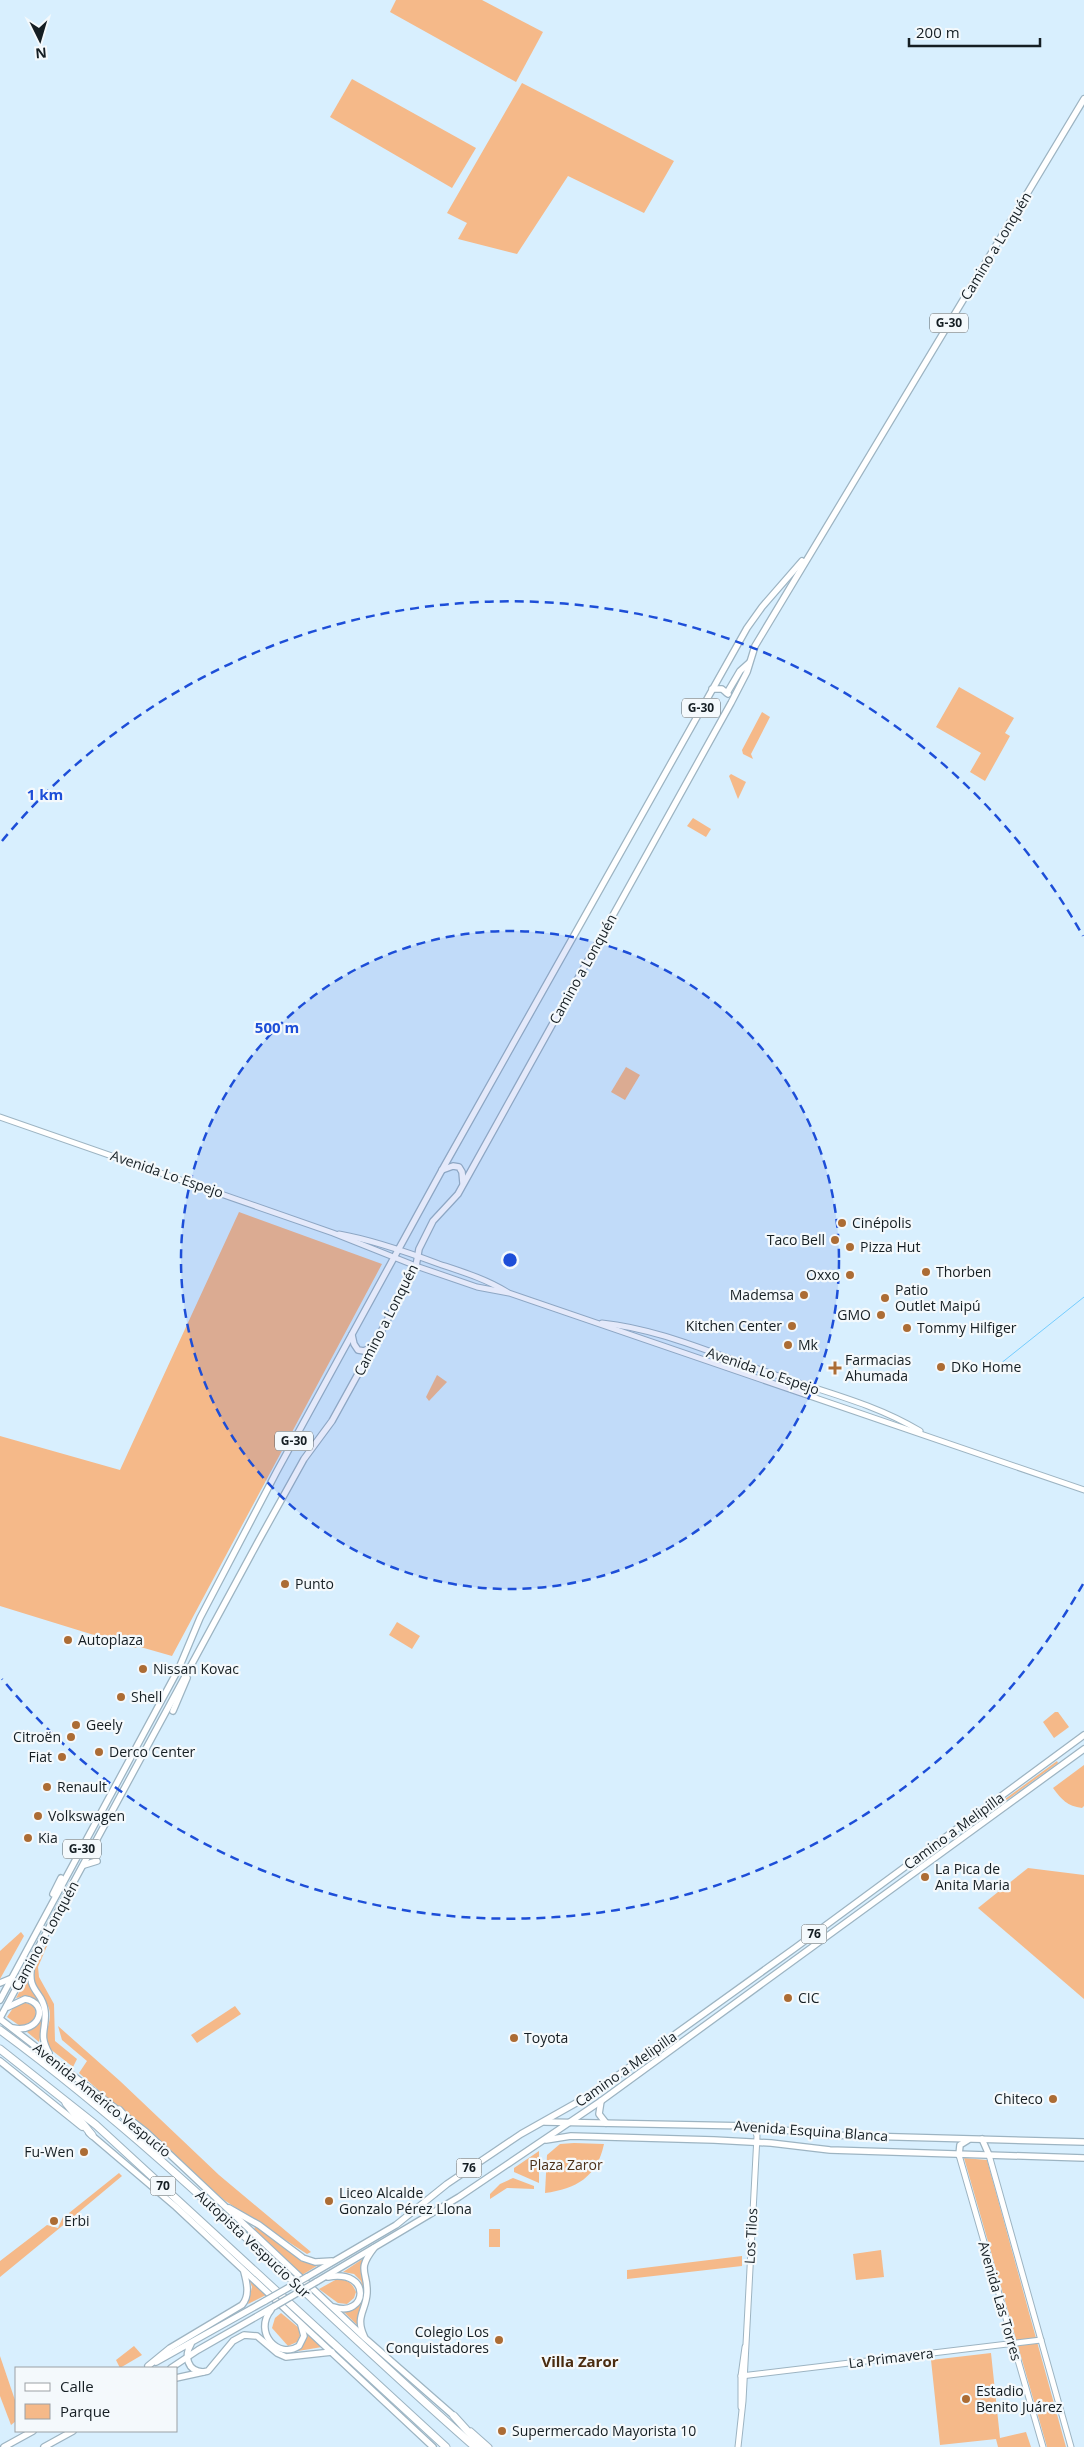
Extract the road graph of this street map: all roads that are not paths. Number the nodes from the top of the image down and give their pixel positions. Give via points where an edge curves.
1 (1084, 100) edge
2 (814, 546) junction
3 (749, 663) junction
4 (712, 689) junction
5 (727, 693) junction
6 (731, 703) junction
7 (0, 1118) edge
8 (442, 1170) junction
9 (463, 1183) junction
10 (334, 1233) junction
11 (399, 1250) junction
12 (417, 1256) junction
13 (394, 1259) junction
14 (416, 1266) junction
15 (509, 1293) junction
16 (592, 1321) junction
17 (352, 1335) junction
18 (670, 1339) junction
19 (374, 1345) junction
20 (667, 1347) junction
21 (795, 1382) junction
22 (792, 1390) junction
23 (879, 1411) junction
24 (876, 1419) junction
25 (929, 1437) junction
26 (1084, 1490) edge
27 (190, 1667) junction
28 (173, 1711) dead end
29 (1084, 1735) edge
30 (1084, 1749) edge
31 (962, 1826) junction
32 (968, 1835) junction
33 (97, 1861) dead end
34 (84, 1865) junction
35 (61, 1878) dead end
36 (46, 1916) junction
37 (35, 1955) junction
38 (12, 1978) junction
39 (0, 1983) edge
40 (0, 2000) edge
41 (2, 2015) edge
42 (11, 2027) junction
43 (0, 2030) edge
44 (0, 2049) edge
45 (51, 2057) junction
46 (0, 2061) edge
47 (9, 2068) junction
48 (18, 2078) dead end
49 (56, 2092) junction
50 (601, 2101) junction
51 (119, 2110) junction
52 (571, 2121) junction
53 (606, 2123) junction
54 (538, 2124) junction
55 (756, 2129) junction
56 (92, 2135) junction
57 (970, 2139) junction
58 (982, 2139) junction
59 (541, 2142) junction
60 (757, 2142) junction
61 (1084, 2142) edge
62 (959, 2155) junction
63 (990, 2156) junction
64 (1084, 2158) edge
65 (166, 2164) junction
66 (218, 2201) junction
67 (377, 2245) junction
68 (339, 2259) junction
69 (242, 2269) junction
70 (324, 2278) junction
71 (330, 2305) junction
72 (274, 2306) junction
73 (300, 2323) junction
74 (366, 2339) junction
75 (1041, 2340) junction
76 (192, 2342) junction
77 (1013, 2344) junction
78 (332, 2352) junction
79 (187, 2357) junction
80 (147, 2367) edge
81 (172, 2367) edge
82 (205, 2372) junction
83 (743, 2376) junction
84 (178, 2378) edge
85 (454, 2416) junction
86 (31, 2432) edge
87 (71, 2432) edge
88 (4, 2447) edge
89 (44, 2447) edge
90 (433, 2447) edge
91 (446, 2447) edge
92 (475, 2447) edge
93 (482, 2447) edge
94 (490, 2447) edge
95 (738, 2447) edge
96 (1042, 2447) edge
97 (1071, 2447) edge

1 - 2 main road, Camino a Lonquén / G-30
2 - 3 main road, Camino a Lonquén / G-30 via 755,646
2 - 4 main road, Camino a Lonquén / G-30 via 756,613
3 - 5 main road via 740,671
3 - 6 main road, Camino a Lonquén / G-30
4 - 5 main road via 720,688
4 - 8 main road, Camino a Lonquén / G-30
5 - 6 main road
6 - 9 main road, Camino a Lonquén / G-30
7 - 10 main road, Avenida Lo Espejo
8 - 9 main road via 459,1167
8 - 11 main road, Camino a Lonquén / G-30
9 - 12 main road, Camino a Lonquén / G-30 via 456,1197 436,1218
10 - 11 main road, Avenida Lo Espejo
10 - 13 main road, Avenida Lo Espejo
11 - 12 main road, Avenida Lo Espejo
11 - 13 main road, Camino a Lonquén / G-30
12 - 14 main road, Camino a Lonquén / G-30
12 - 15 main road, Avenida Lo Espejo via 488,1281
13 - 14 main road, Avenida Lo Espejo
13 - 17 main road, Camino a Lonquén / G-30
14 - 15 main road, Avenida Lo Espejo via 477,1287
14 - 19 main road, Camino a Lonquén / G-30
15 - 16 main road, Avenida Lo Espejo
16 - 18 main road, Avenida Lo Espejo via 631,1326
16 - 20 main road, Avenida Lo Espejo
17 - 19 main road via 358,1350
17 - 36 main road, Camino a Lonquén / G-30 via 277,1471 200,1618 179,1668
18 - 20 main road via 666,1342
18 - 21 main road, Avenida Lo Espejo
19 - 27 main road, Camino a Lonquén / G-30 via 332,1421 304,1459
20 - 22 main road, Avenida Lo Espejo
21 - 22 main road
21 - 23 main road, Avenida Lo Espejo
22 - 24 main road, Avenida Lo Espejo
23 - 24 main road via 880,1416
23 - 25 main road, Avenida Lo Espejo
24 - 25 main road, Avenida Lo Espejo
25 - 26 main road, Avenida Lo Espejo
27 - 28 main road
27 - 34 main road, Camino a Lonquén / G-30
29 - 31 main road, Camino a Melipilla / 76
30 - 32 main road, Camino a Melipilla / 76
31 - 32 main road
31 - 54 main road, Camino a Melipilla / 76 via 592,2094
32 - 50 main road, Camino a Melipilla / 76
33 - 34 main road
34 - 37 main road, Camino a Lonquén / G-30
35 - 36 main road
36 - 38 main road, Camino a Lonquén / G-30
37 - 41 main road, Camino a Lonquén / G-30
37 - 45 main road via 31,1982 45,2008 42,2038
38 - 39 main road
38 - 40 main road, Camino a Lonquén / G-30
41 - 42 main road, Avenida Américo Vespucio
41 - 42 main road via 22,1999 33,2002 38,2009 38,2018 33,2026
42 - 45 main road, Avenida Américo Vespucio
43 - 65 highway, Autopista Vespucio Sur / 70 via 80,2091
44 - 49 highway, Autopista Vespucio Sur / 70
45 - 51 main road, Avenida Américo Vespucio
46 - 47 main road
47 - 48 main road
47 - 56 main road
49 - 56 highway
49 - 91 highway, Autopista Vespucio Sur / 70 via 112,2139
50 - 52 main road, Camino a Melipilla / 76
50 - 53 main road via 599,2114
51 - 65 highway
51 - 66 main road, Avenida Américo Vespucio
52 - 53 main road, Avenida Esquina Blanca
52 - 54 main road, Avenida Esquina Blanca
52 - 59 main road, Camino a Melipilla / 76
53 - 55 main road, Avenida Esquina Blanca
54 - 68 main road, Camino a Melipilla / 76 via 466,2170 396,2225
55 - 57 main road, Avenida Esquina Blanca
55 - 60 main road, Los Tilos
56 - 69 main road
57 - 58 main road, Avenida Esquina Blanca
57 - 62 main road via 961,2144
58 - 61 main road, Avenida Esquina Blanca
58 - 63 main road
59 - 60 main road, Avenida Esquina Blanca via 571,2136
59 - 67 main road, Camino a Melipilla / 76 via 459,2197
60 - 62 main road, Avenida Esquina Blanca via 830,2150
60 - 83 main road, Los Tilos
62 - 63 main road, Avenida Esquina Blanca
62 - 77 main road, Avenida Las Torres
63 - 64 main road, Avenida Esquina Blanca
63 - 75 main road, Avenida Las Torres
65 - 92 highway, Autopista Vespucio Sur / 70
66 - 68 main road via 306,2259 318,2262
66 - 71 main road, Avenida Américo Vespucio
67 - 70 main road, Camino a Melipilla / 76
67 - 74 main road via 366,2258 364,2267 367,2294 360,2322
68 - 76 main road, Camino a Melipilla / 76, bridge
69 - 73 main road
69 - 80 main road via 246,2301 170,2348
70 - 71 main road via 348,2276 360,2290 359,2301 352,2307 341,2309
70 - 72 main road, Camino a Melipilla / 76, bridge
71 - 74 main road, Avenida Américo Vespucio
72 - 73 main road via 266,2317 264,2329 267,2337 280,2349 290,2350 301,2345 304,2333
72 - 79 main road, Camino a Melipilla
73 - 78 main road
74 - 85 main road, Avenida Américo Vespucio
75 - 77 main road, La Primavera
75 - 97 main road, Avenida Las Torres
76 - 79 main road
76 - 80 main road, Camino a Melipilla
77 - 83 main road, La Primavera
77 - 96 main road, Avenida Las Torres
78 - 82 main road via 286,2357 277,2354 257,2336 244,2335 233,2340
78 - 90 main road
79 - 81 main road, Camino a Melipilla
79 - 82 main road via 193,2369
82 - 84 main road
83 - 95 main road, Los Tilos
85 - 93 highway
85 - 94 main road, Avenida Américo Vespucio
86 - 88 main road
87 - 89 main road

